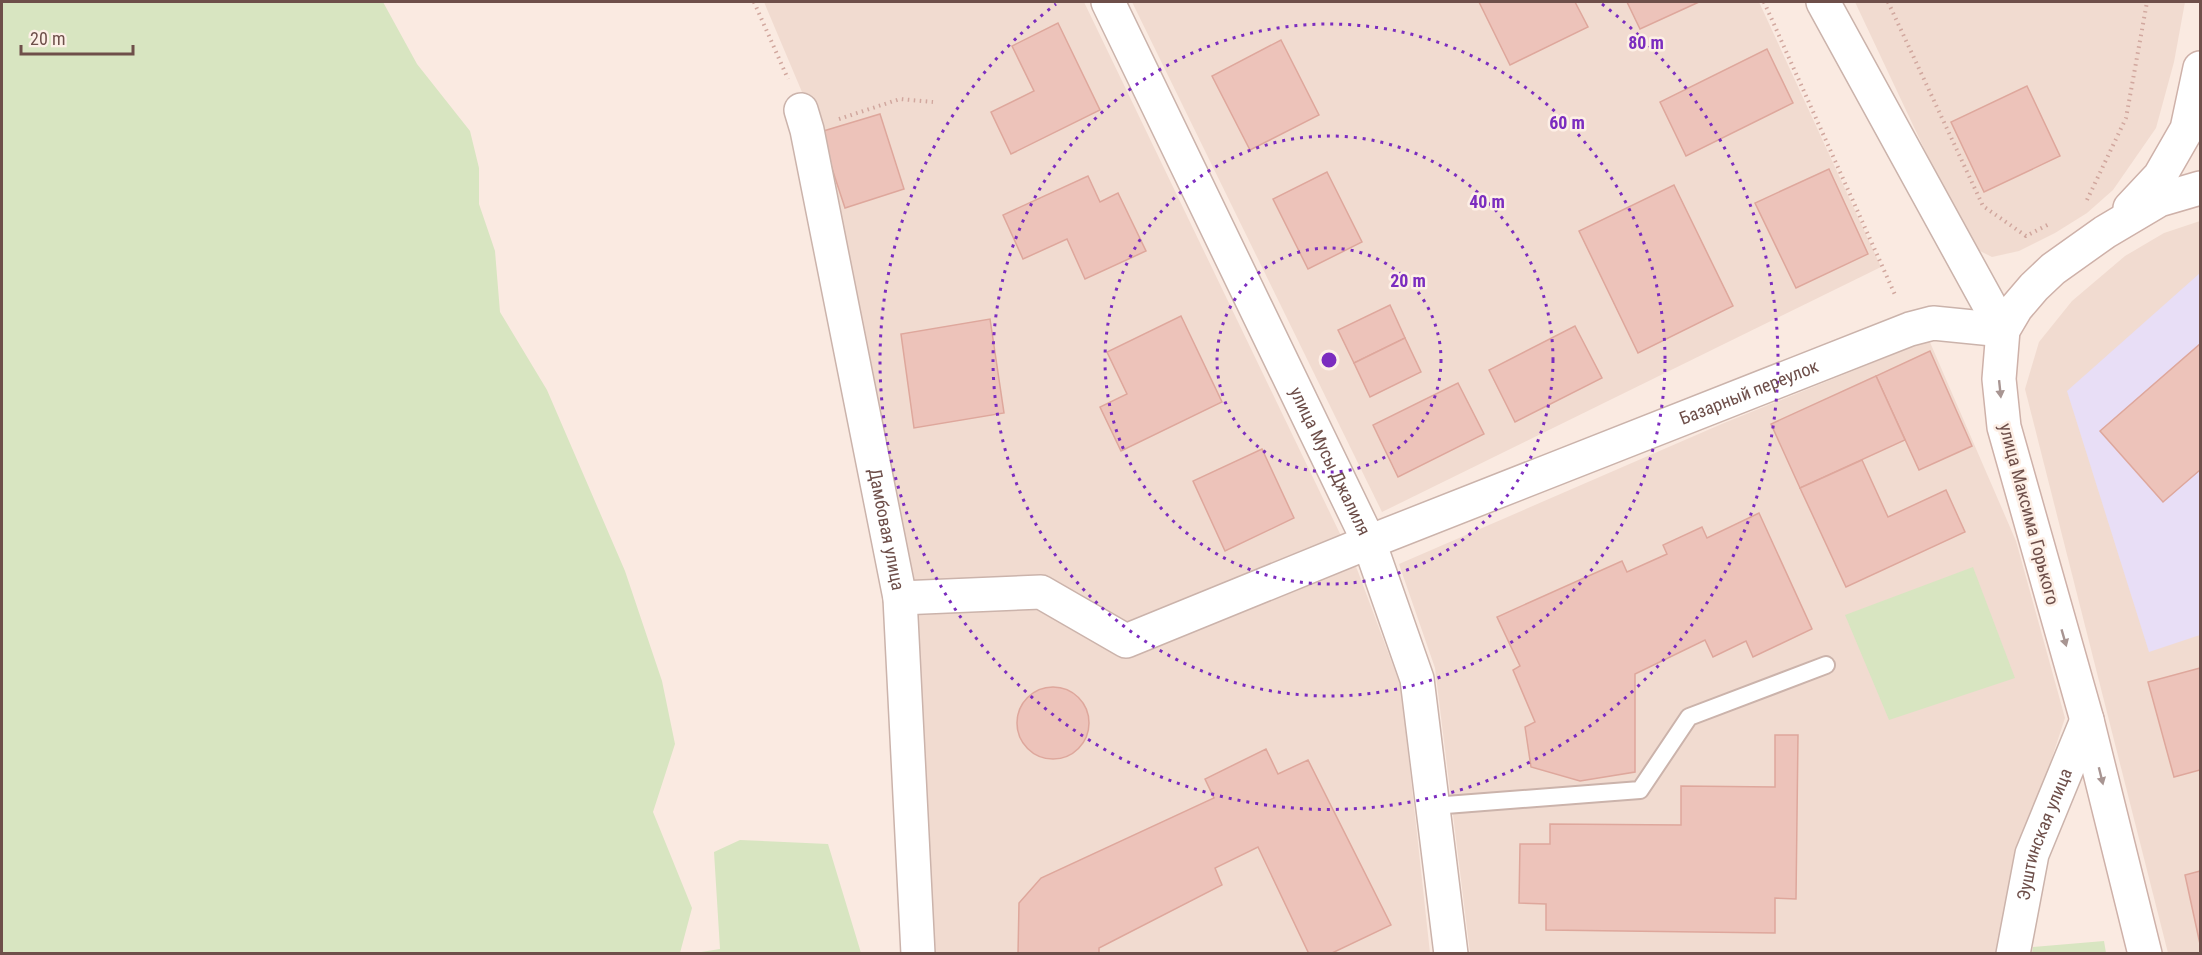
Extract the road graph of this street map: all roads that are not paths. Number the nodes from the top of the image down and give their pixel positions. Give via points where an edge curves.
1 (1108, 2) edge
2 (1823, 2) edge
3 (2200, 68) edge
4 (804, 120) road end
5 (2194, 135) edge
6 (2200, 188) edge
7 (2105, 232) junction
8 (2003, 330) junction
9 (1369, 542) junction
10 (900, 598) junction
11 (1826, 664) dead end
12 (2087, 720) junction
13 (1433, 806) junction
14 (918, 954) edge
15 (1451, 954) edge
16 (2013, 954) edge
17 (2145, 954) edge

1 - 9 street, улица Мусы Джалиля
2 - 8 street
3 - 5 street
4 - 10 street, Дамбовая улица
5 - 7 street
6 - 7 street via 2159,200
7 - 8 street via 2034,287
8 - 9 street, Базарный переулок via 1933,323 1910,329
8 -> 12 street, улица Максима Горького via 1999,379 2004,427
9 - 10 street, Базарный переулок via 1126,641 1041,592
9 - 13 street, улица Мусы Джалиля via 1417,680
10 - 14 street, Дамбовая улица
11 - 13 lane via 1689,717 1640,790
12 - 16 street, Эуштинская улица via 2032,854
12 -> 17 street, улица Максима Горького
13 - 15 street, улица Мусы Джалиля

